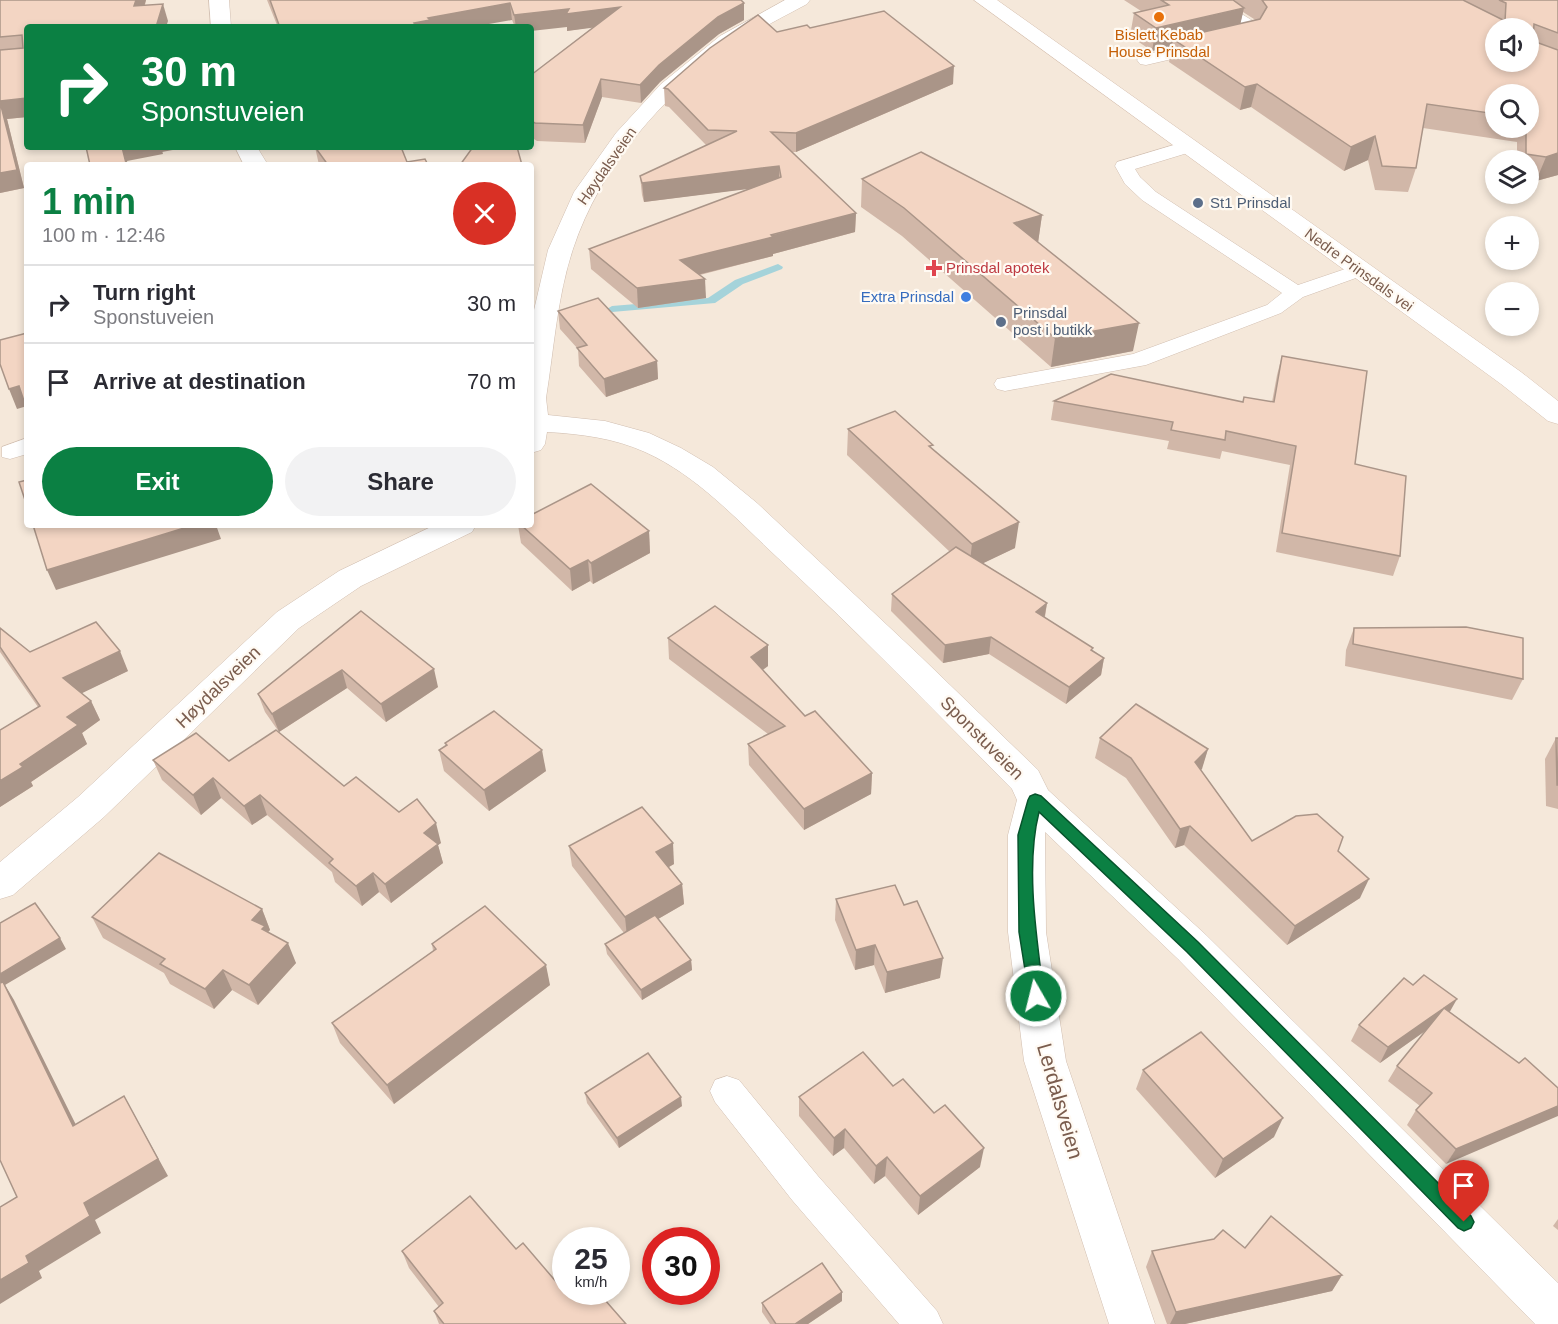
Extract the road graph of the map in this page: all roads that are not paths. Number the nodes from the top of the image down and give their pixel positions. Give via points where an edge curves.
1 (219, 0) edge
2 (800, 0) edge
3 (984, 0) edge
4 (1208, 0) edge
5 (221, 24) edge
6 (1146, 60) dead end
7 (1187, 147) junction
8 (1360, 270) junction
9 (1296, 293) junction
10 (1005, 384) dead end
11 (534, 403) edge
12 (534, 415) edge
13 (1558, 415) edge
14 (455, 528) edge
15 (1035, 800) junction
16 (0, 884) edge
17 (727, 1091) dead end
18 (1558, 1315) edge
19 (924, 1324) edge
20 (1132, 1324) edge

1 - 5 street
2 - 11 street, Høydalsveien via 718,47 683,76 651,106 599,171 575,212 560,251
3 - 7 street, Nedre Prinsdals vei
4 - 6 lane via 1247,25 1252,30 1248,36
7 - 8 street, Nedre Prinsdals vei
7 - 9 lane via 1124,166 1149,196
8 - 9 lane
8 - 13 street, Nedre Prinsdals vei
9 - 10 lane via 1274,309 1138,360
12 - 15 street, Sponstuveien via 634,438 671,453 716,483 839,596 1025,780
14 - 16 street, Høydalsveien via 351,576 317,597 91,807
15 - 18 street, Sponstuveien via 1192,947
15 - 20 street, Lerdalsveien via 1026,835 1027,932 1045,1061
17 - 19 lane via 805,1188

